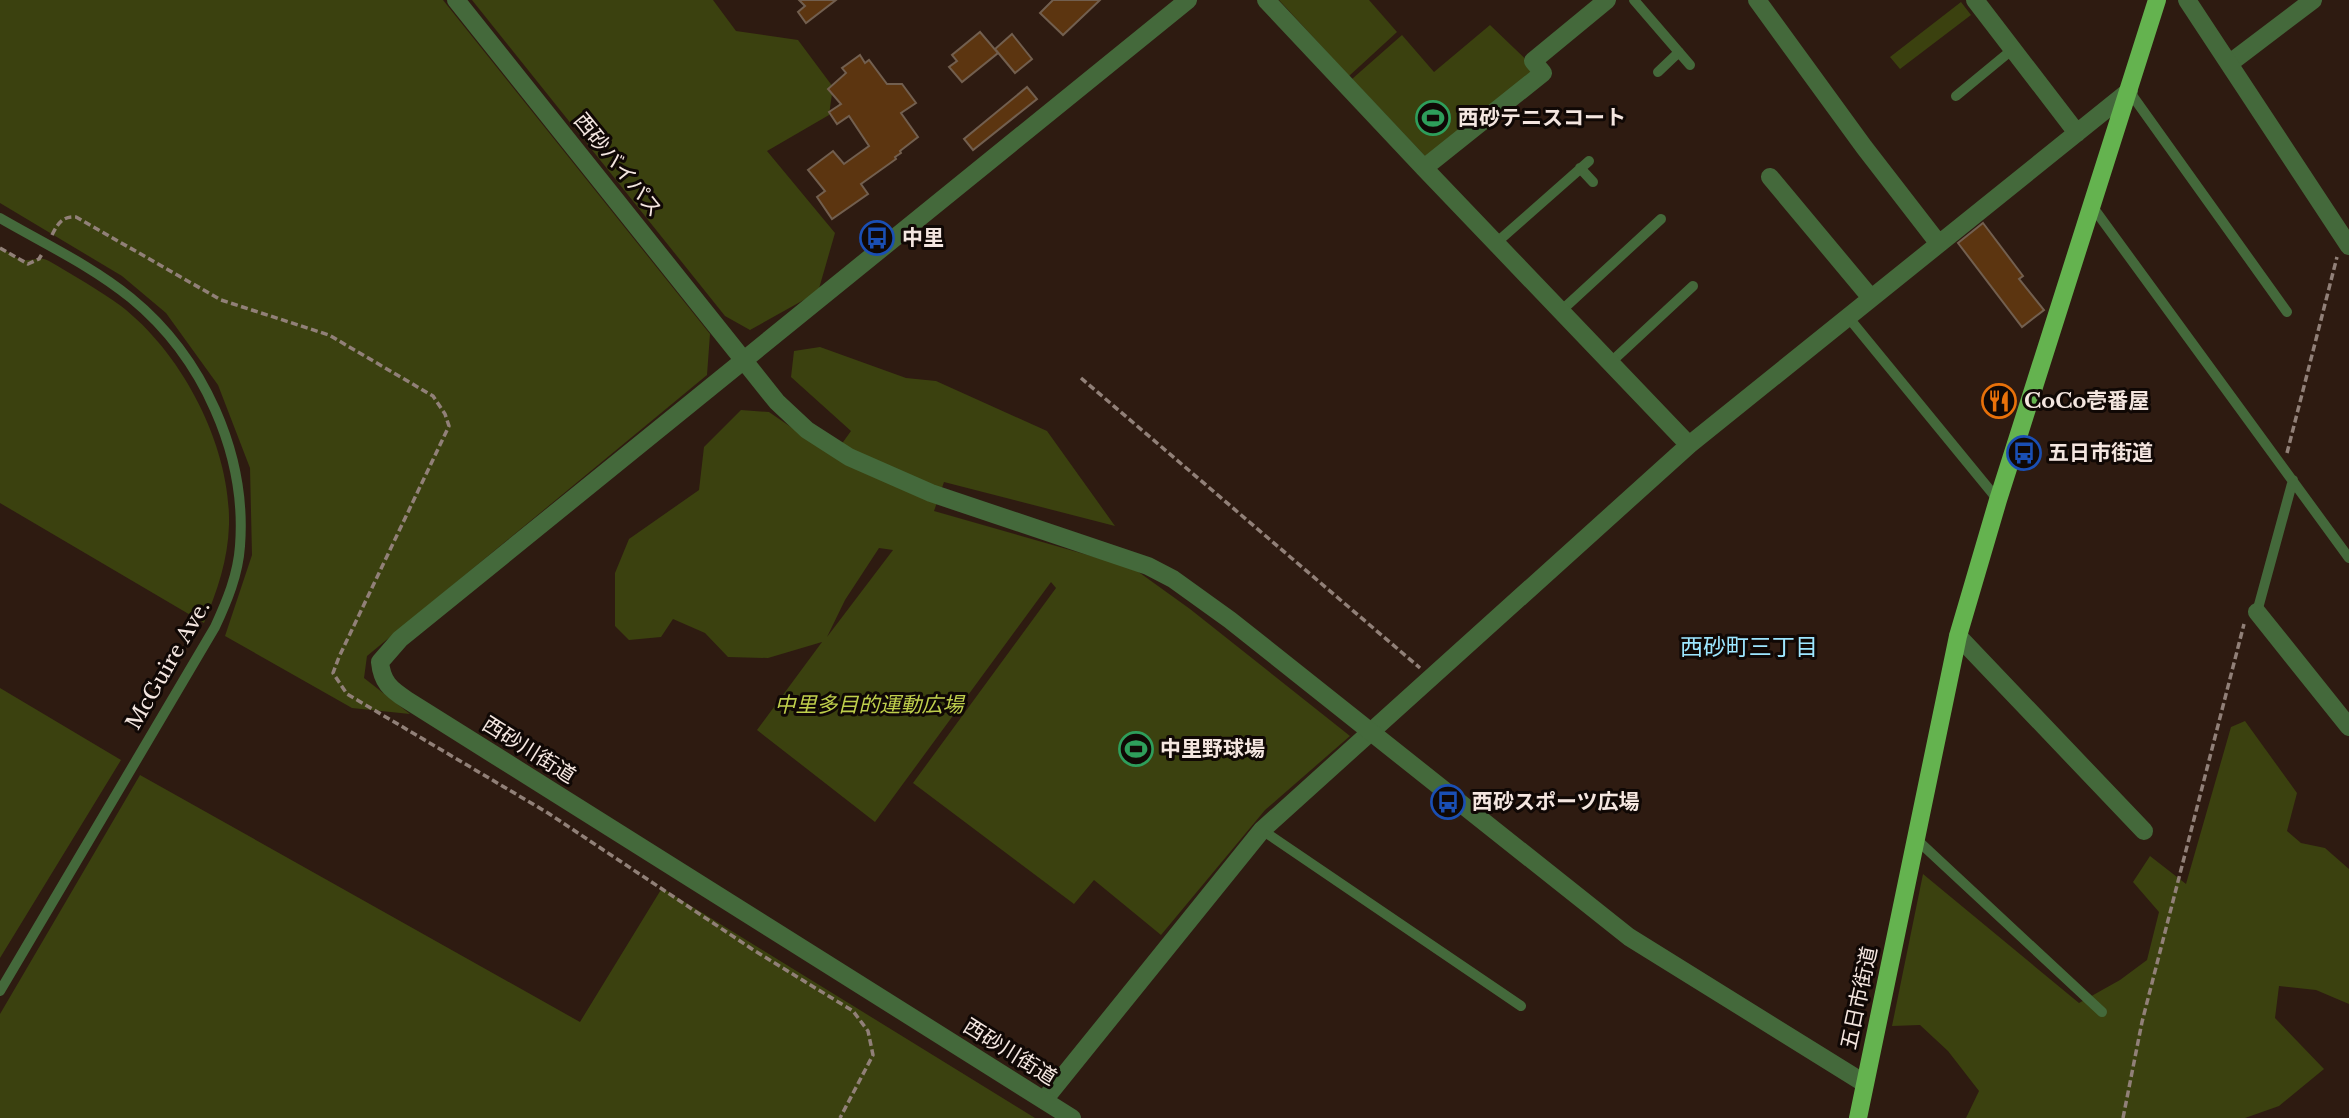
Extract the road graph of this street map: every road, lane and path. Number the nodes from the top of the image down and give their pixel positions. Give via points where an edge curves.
1 (456, 0) edge
2 (1188, 0) edge
3 (1266, 0) edge
4 (1607, 0) edge
5 (1634, 0) edge
6 (1757, 0) edge
7 (1975, 0) edge
8 (2157, 0) edge
9 (2187, 0) edge
10 (2314, 0) edge
11 (2013, 49) junction
12 (1679, 52) junction
13 (2230, 63) junction
14 (1690, 65) dead end
15 (1658, 72) dead end
16 (2129, 91) junction
17 (1956, 96) dead end
18 (2077, 133) junction
19 (1589, 160) dead end
20 (1424, 168) junction
21 (1580, 168) junction
22 (1770, 177) dead end
23 (1593, 182) dead end
24 (2092, 206) junction
25 (0, 218) edge
26 (1661, 219) dead end
27 (2346, 241) edge
28 (1496, 243) junction
29 (1939, 244) junction
30 (1693, 286) dead end
31 (1871, 298) junction
32 (1561, 311) junction
33 (2287, 312) dead end
34 (1848, 317) junction
35 (744, 359) junction
36 (1610, 363) junction
37 (1081, 378) dead end
38 (1689, 445) junction
39 (2284, 467) junction
40 (2293, 480) junction
41 (1998, 500) junction
42 (2349, 558) edge
43 (2252, 614) junction
44 (1958, 636) junction
45 (1431, 677) junction
46 (2349, 727) edge
47 (1370, 732) junction
48 (1262, 830) junction
49 (2144, 831) dead end
50 (1915, 838) junction
51 (0, 991) edge
52 (1521, 1006) dead end
53 (2102, 1012) dead end
54 (1864, 1083) junction
55 (1044, 1100) junction
56 (1072, 1118) edge
57 (1858, 1118) edge
58 (2123, 1118) edge

1 - 35 street, 西砂バイパス
2 - 35 street, 西砂川街道
3 - 20 street
4 - 20 street via 1533,61 1543,73
5 - 12 lane
6 - 29 street
7 - 11 street
8 - 16 main road, 五日市街道
9 - 13 street
10 - 13 street
11 - 17 lane
11 - 18 street
12 - 14 lane
12 - 15 lane
13 - 27 street
16 - 18 street
16 - 24 main road, 五日市街道
16 - 33 lane
18 - 29 street
19 - 21 lane
20 - 28 street
21 - 23 lane
21 - 28 lane
22 - 31 street via 1798,198
24 - 39 lane
24 - 41 main road, 五日市街道
25 - 51 lane, McGuire Ave. via 111,283 174,341 203,384 228,444 241,522 236,572 215,627
26 - 32 lane
27 - 39 path
28 - 32 street
29 - 31 street
30 - 36 lane
31 - 34 street
32 - 36 street
34 - 38 street
34 - 41 lane
35 - 47 street, 西砂バイパス via 807,430 849,457 931,493 1124,556 1172,579
35 - 55 street, 西砂川街道 via 400,639 380,662 381,676 388,688
36 - 38 street
37 - 45 path
38 - 45 street
39 - 40 lane
40 - 42 lane
40 - 43 lane
41 - 44 main road, 五日市街道
43 - 46 street
43 - 58 path via 2142,1022
44 - 49 street
44 - 50 main road, 五日市街道
45 - 47 street
47 - 48 street
47 - 54 street, 西砂バイパス via 1629,937
48 - 52 lane
48 - 55 street
50 - 53 lane
50 - 54 main road, 五日市街道
54 - 57 main road, 五日市街道
55 - 56 street, 西砂川街道

